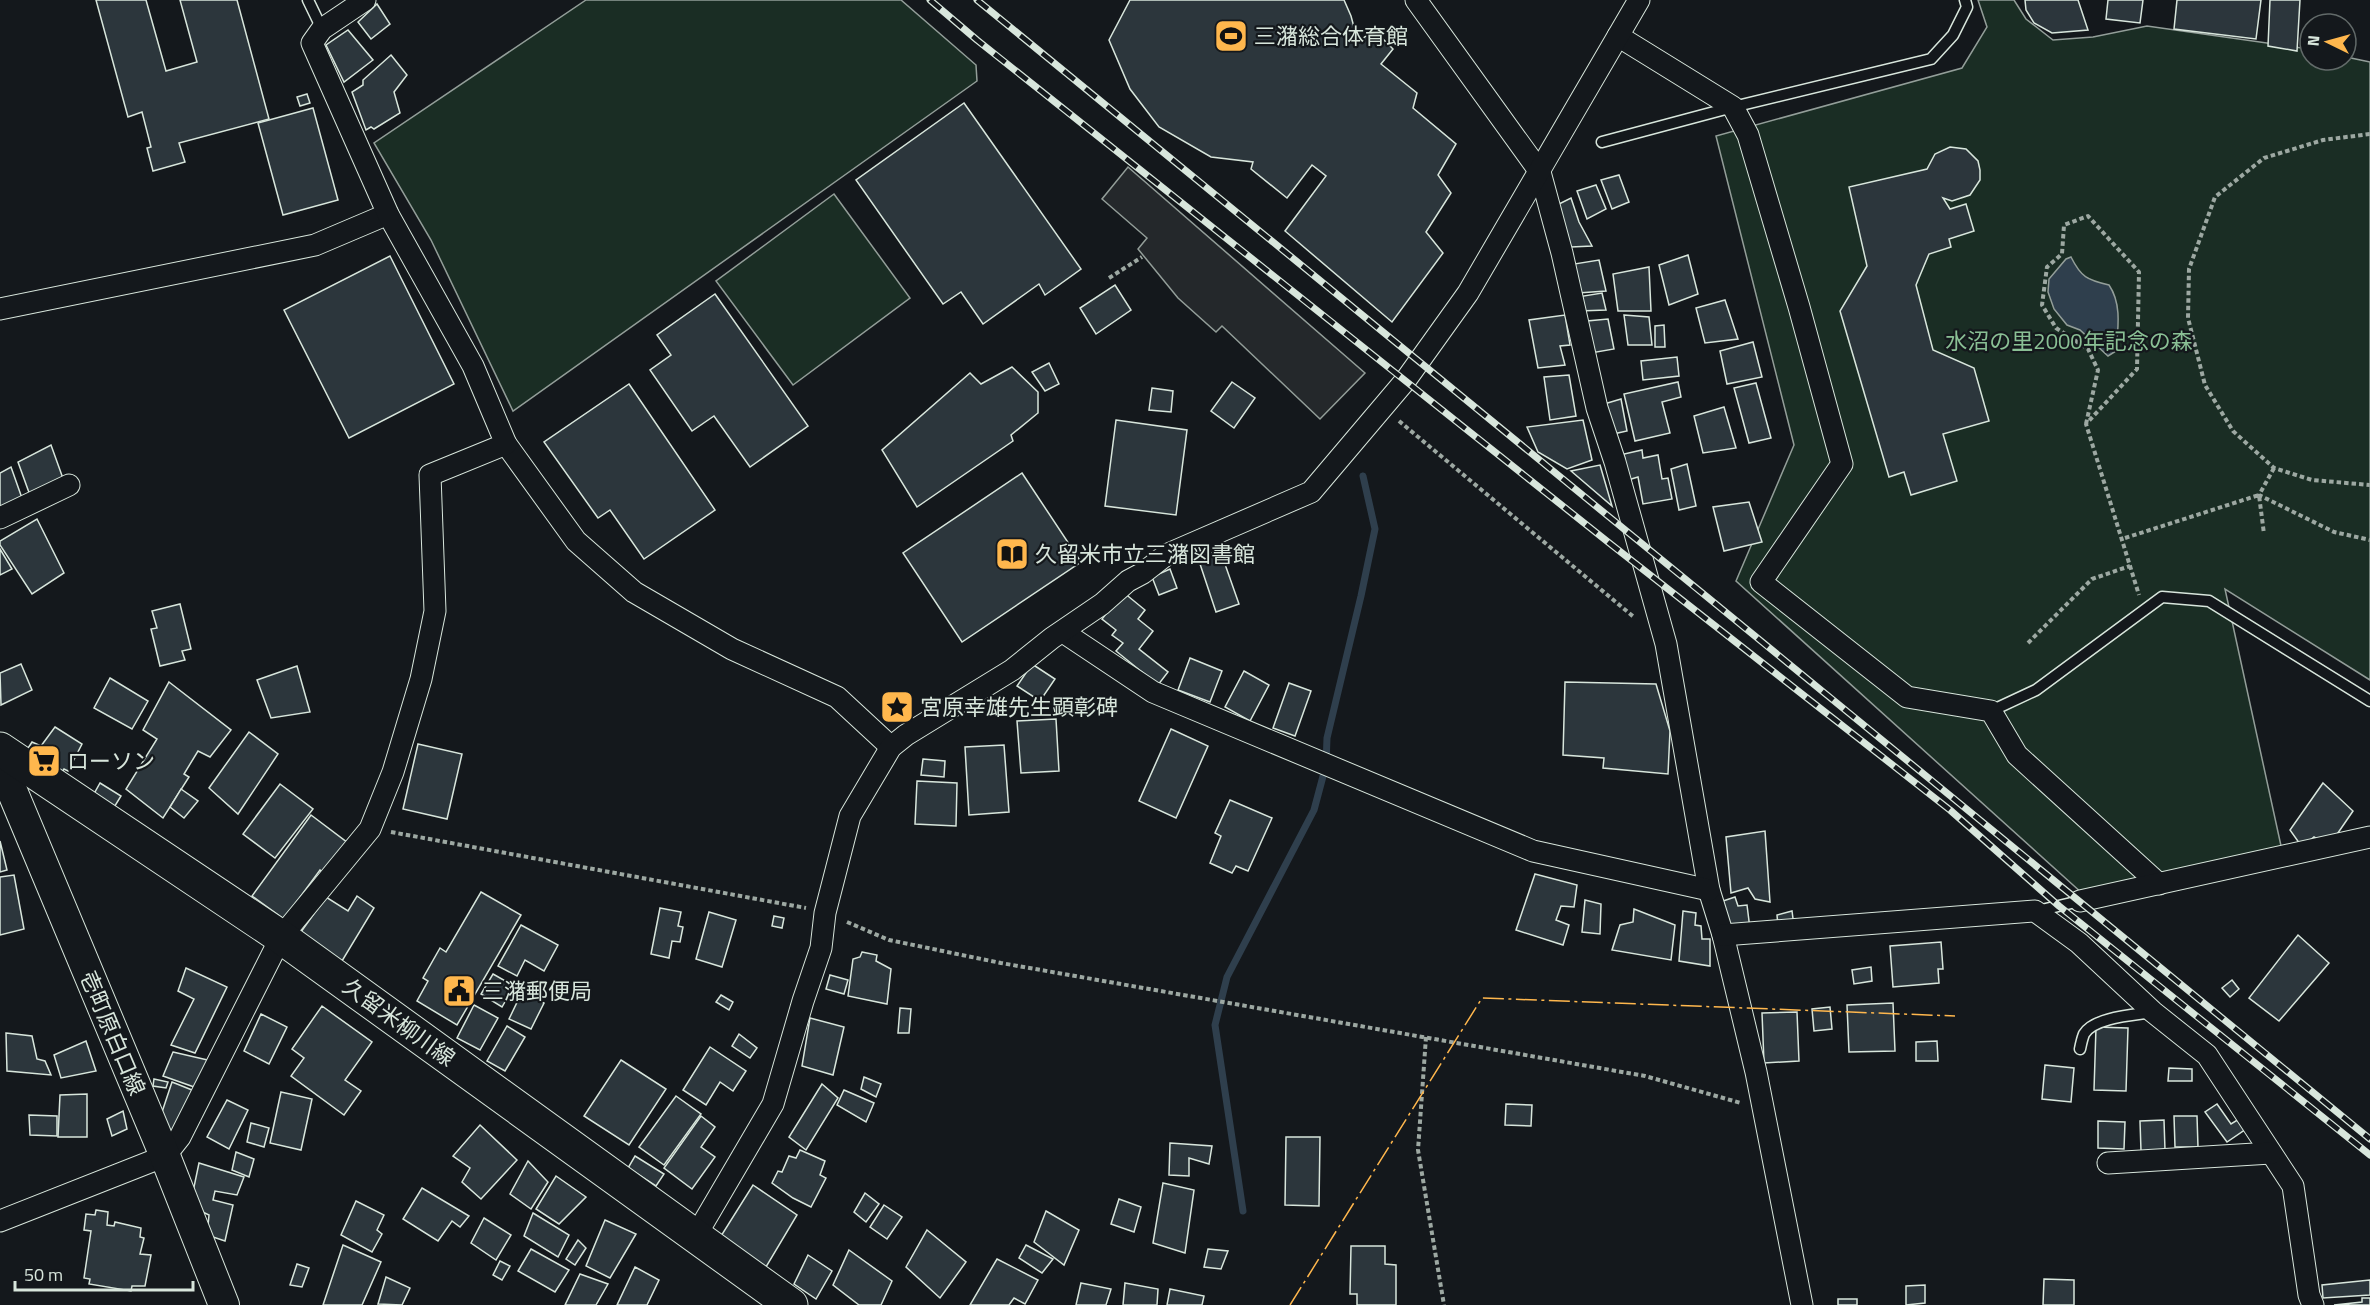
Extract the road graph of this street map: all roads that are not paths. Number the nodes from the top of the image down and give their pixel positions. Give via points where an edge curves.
1 (308, 0) edge
2 (365, 0) edge
3 (1416, 0) edge
4 (1639, 0) edge
5 (1965, 0) edge
6 (322, 29) junction
7 (1618, 36) junction
8 (1732, 107) junction
9 (1602, 142) dead end
10 (1540, 172) junction
11 (388, 214) junction
12 (0, 309) edge
13 (506, 444) junction
14 (69, 485) dead end
15 (0, 518) edge
16 (1063, 632) junction
17 (2370, 701) edge
18 (1991, 711) junction
19 (891, 747) junction
20 (0, 749) edge
21 (0, 762) edge
22 (2370, 837) edge
23 (2159, 884) junction
24 (1709, 890) junction
25 (2080, 901) joint
26 (2036, 911) junction
27 (1723, 935) junction
28 (281, 937) junction
29 (2153, 1012) junction
30 (2080, 1048) dead end
31 (2271, 1153) junction
32 (165, 1156) junction
33 (2108, 1163) dead end
34 (0, 1221) edge
35 (695, 1237) junction
36 (224, 1305) edge
37 (791, 1305) edge
38 (1802, 1305) edge
39 (2313, 1305) edge

1 - 6 lane
2 - 6 street
3 - 10 street
4 - 7 street
5 - 8 lane via 1967,7 1953,35 1931,59
6 - 11 street via 312,43
7 - 8 street
7 - 10 street
8 - 9 lane
8 - 18 street via 1748,135 1842,464 1761,582 1907,697
10 - 16 street via 1468,293 1421,361 1311,492 1166,555
10 - 24 street via 1597,408 1666,644
11 - 12 street via 315,245
11 - 13 street via 473,366
13 - 19 street via 576,542 634,592 732,649 837,697
13 - 28 street via 430,475 435,611 421,679 393,772 369,829
14 - 15 street
16 - 19 street via 1012,670
16 - 24 street via 1153,692 1533,851
17 - 18 lane via 2209,601 2162,597 2036,690
18 - 23 street via 2017,755
19 - 35 street via 850,816 825,913 821,948 773,1104
20 - 28 main road, 久留米柳川線
21 - 32 main road, 壱町原白口線
22 - 23 street
23 - 25 street
24 - 27 street
25 - 26 lane
26 - 27 street
26 - 29 street via 2079,943
27 - 38 street
28 - 32 street via 180,1137
28 - 35 main road, 久留米柳川線
29 - 30 lane via 2096,1024 2085,1032
29 - 31 street via 2207,1055
31 - 33 street
31 - 39 street via 2293,1186
32 - 34 street
32 - 36 main road, 壱町原白口線
35 - 37 main road, 久留米柳川線

